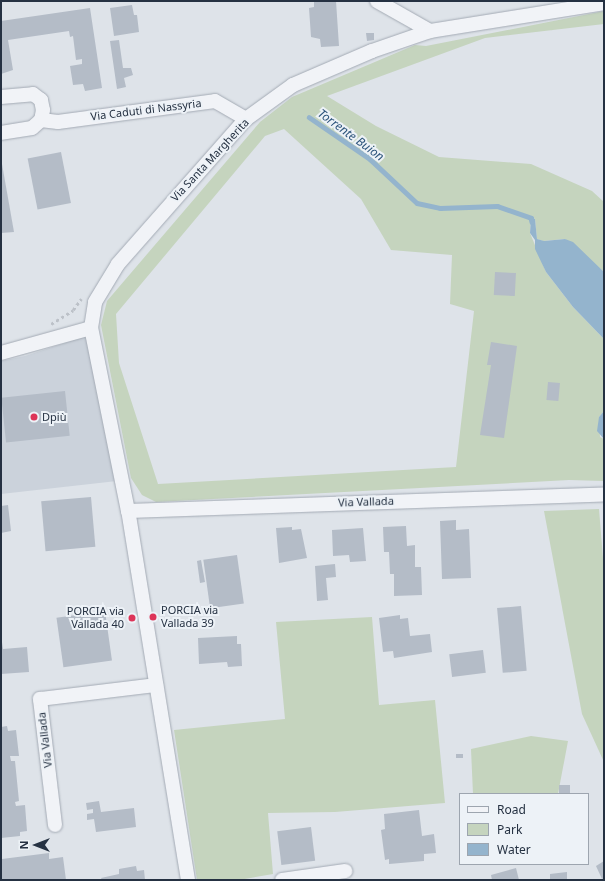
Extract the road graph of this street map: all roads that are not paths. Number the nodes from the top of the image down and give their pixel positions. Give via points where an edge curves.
1 (377, 1) edge
2 (604, 4) edge
3 (430, 31) junction
4 (1, 97) edge
5 (246, 119) junction
6 (41, 120) junction
7 (1, 133) edge
8 (91, 328) junction
9 (1, 353) edge
10 (604, 494) edge
11 (128, 511) junction
12 (156, 685) junction
13 (56, 825) dead end
14 (345, 871) dead end
15 (188, 880) edge
16 (282, 880) edge

1 - 3 street
2 - 3 street, Via Santa Margherita
3 - 5 street, Via Santa Margherita via 372,51 293,85
4 - 6 street via 33,94 41,100
5 - 6 street, Via Caduti di Nassyria via 215,101 58,122
5 - 8 street, Via Santa Margherita via 118,264 94,302
6 - 7 street via 32,128
8 - 9 street
8 - 11 street
10 - 11 street, Via Vallada
11 - 12 street
12 - 13 street, Via Vallada via 40,699
12 - 15 street
14 - 16 street

